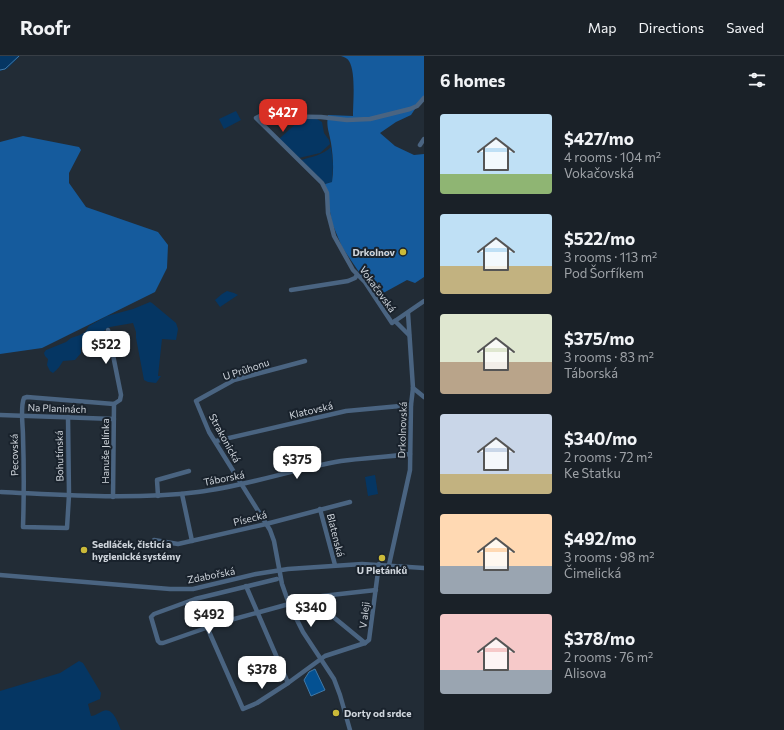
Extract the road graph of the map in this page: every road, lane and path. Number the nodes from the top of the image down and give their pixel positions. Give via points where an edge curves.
1 (424, 98) edge
2 (424, 139) edge
3 (420, 145) dead end
4 (357, 275) junction
5 (291, 290) dead end
6 (422, 302) edge
7 (408, 314) junction
8 (394, 322) junction
9 (108, 330) dead end
10 (409, 335) junction
11 (305, 361) dead end
12 (414, 388) junction
13 (424, 397) edge
14 (196, 401) joint
15 (114, 404) junction
16 (411, 405) junction
17 (0, 415) edge
18 (23, 416) junction
19 (68, 417) junction
20 (114, 419) junction
21 (216, 441) junction
22 (410, 454) junction
23 (189, 472) dead end
24 (241, 484) junction
25 (1, 492) edge
26 (24, 493) junction
27 (182, 494) junction
28 (69, 495) junction
29 (158, 496) junction
30 (114, 497) junction
31 (350, 502) dead end
32 (320, 510) junction
33 (266, 524) junction
34 (154, 540) dead end
35 (192, 541) junction
36 (379, 564) junction
37 (335, 565) junction
38 (389, 565) junction
39 (424, 568) edge
40 (280, 570) junction
41 (0, 575) edge
42 (277, 579) dead end
43 (246, 586) junction
44 (376, 590) junction
45 (289, 604) junction
46 (257, 613) junction
47 (207, 627) junction
48 (366, 643) junction
49 (321, 659) junction
50 (288, 683) junction
51 (350, 730) edge

1 - 4 street, Vokačovská via 410,109 370,119 260,116 256,118 318,178 327,193 328,213 334,236
2 - 3 street
4 - 5 street via 348,281
4 - 8 street, Vokačovská
6 - 7 street
7 - 8 street, Vokačovská
7 - 10 street, Drkolnovská
8 - 10 street, Vokačovská
9 - 15 street, Hanuše Jelínka via 121,396
10 - 12 street, Drkolnovská
11 - 14 street, U Průhonu via 234,380
12 - 13 street
12 - 16 street, Drkolnovská
14 - 21 street, Strakonická via 204,422
15 - 18 street, Pecovská via 27,397 23,401
15 - 20 street, Hanuše Jelínka
16 - 21 street, Klatovská via 346,411
16 - 22 street, Drkolnovská
17 - 18 street, Na Planinách
18 - 19 street, Na Planinách
18 - 26 street, Pecovská
19 - 20 street, Na Planinách
19 - 28 street, Bohutínská
20 - 30 street, Hanuše Jelínka
21 - 24 street, Strakonická
22 - 24 street, Táborská via 341,462
22 - 38 street, Drkolnovská via 410,470
23 - 29 street, Táborská via 157,480
24 - 27 street, Táborská
24 - 33 street, Strakonická
25 - 26 street, Táborská
26 - 28 street, Táborská
26 - 28 street via 23,527 67,528
27 - 29 street, Táborská
27 - 35 street
28 - 30 street, Táborská
29 - 30 street, Táborská
31 - 32 street, Písecká
32 - 33 street, Písecká
32 - 37 street, Blatenská
33 - 35 street, Písecká
33 - 40 street, Strakonická via 274,541
34 - 35 street, Písecká via 178,544
36 - 37 street, Zdabořská
36 - 38 street, Zdabořská
36 - 44 street, V aleji
37 - 40 street, Zdabořská
38 - 39 street, Zdabořská
40 - 41 street, Zdabořská via 193,589
40 - 45 street, Strakonická
42 - 43 street, Zdabořská
43 - 46 street
43 - 47 street, Zdabořská via 195,599 151,617 160,643
44 - 48 street, V aleji via 370,636
44 - 48 street via 322,596 318,600 320,606
45 - 46 street
45 - 49 street, Strakonická
46 - 47 street
46 - 50 street
47 - 50 street, V aleji via 243,709
48 - 49 street, V aleji
49 - 50 street, V aleji
49 - 51 street, Strakonická via 334,679

